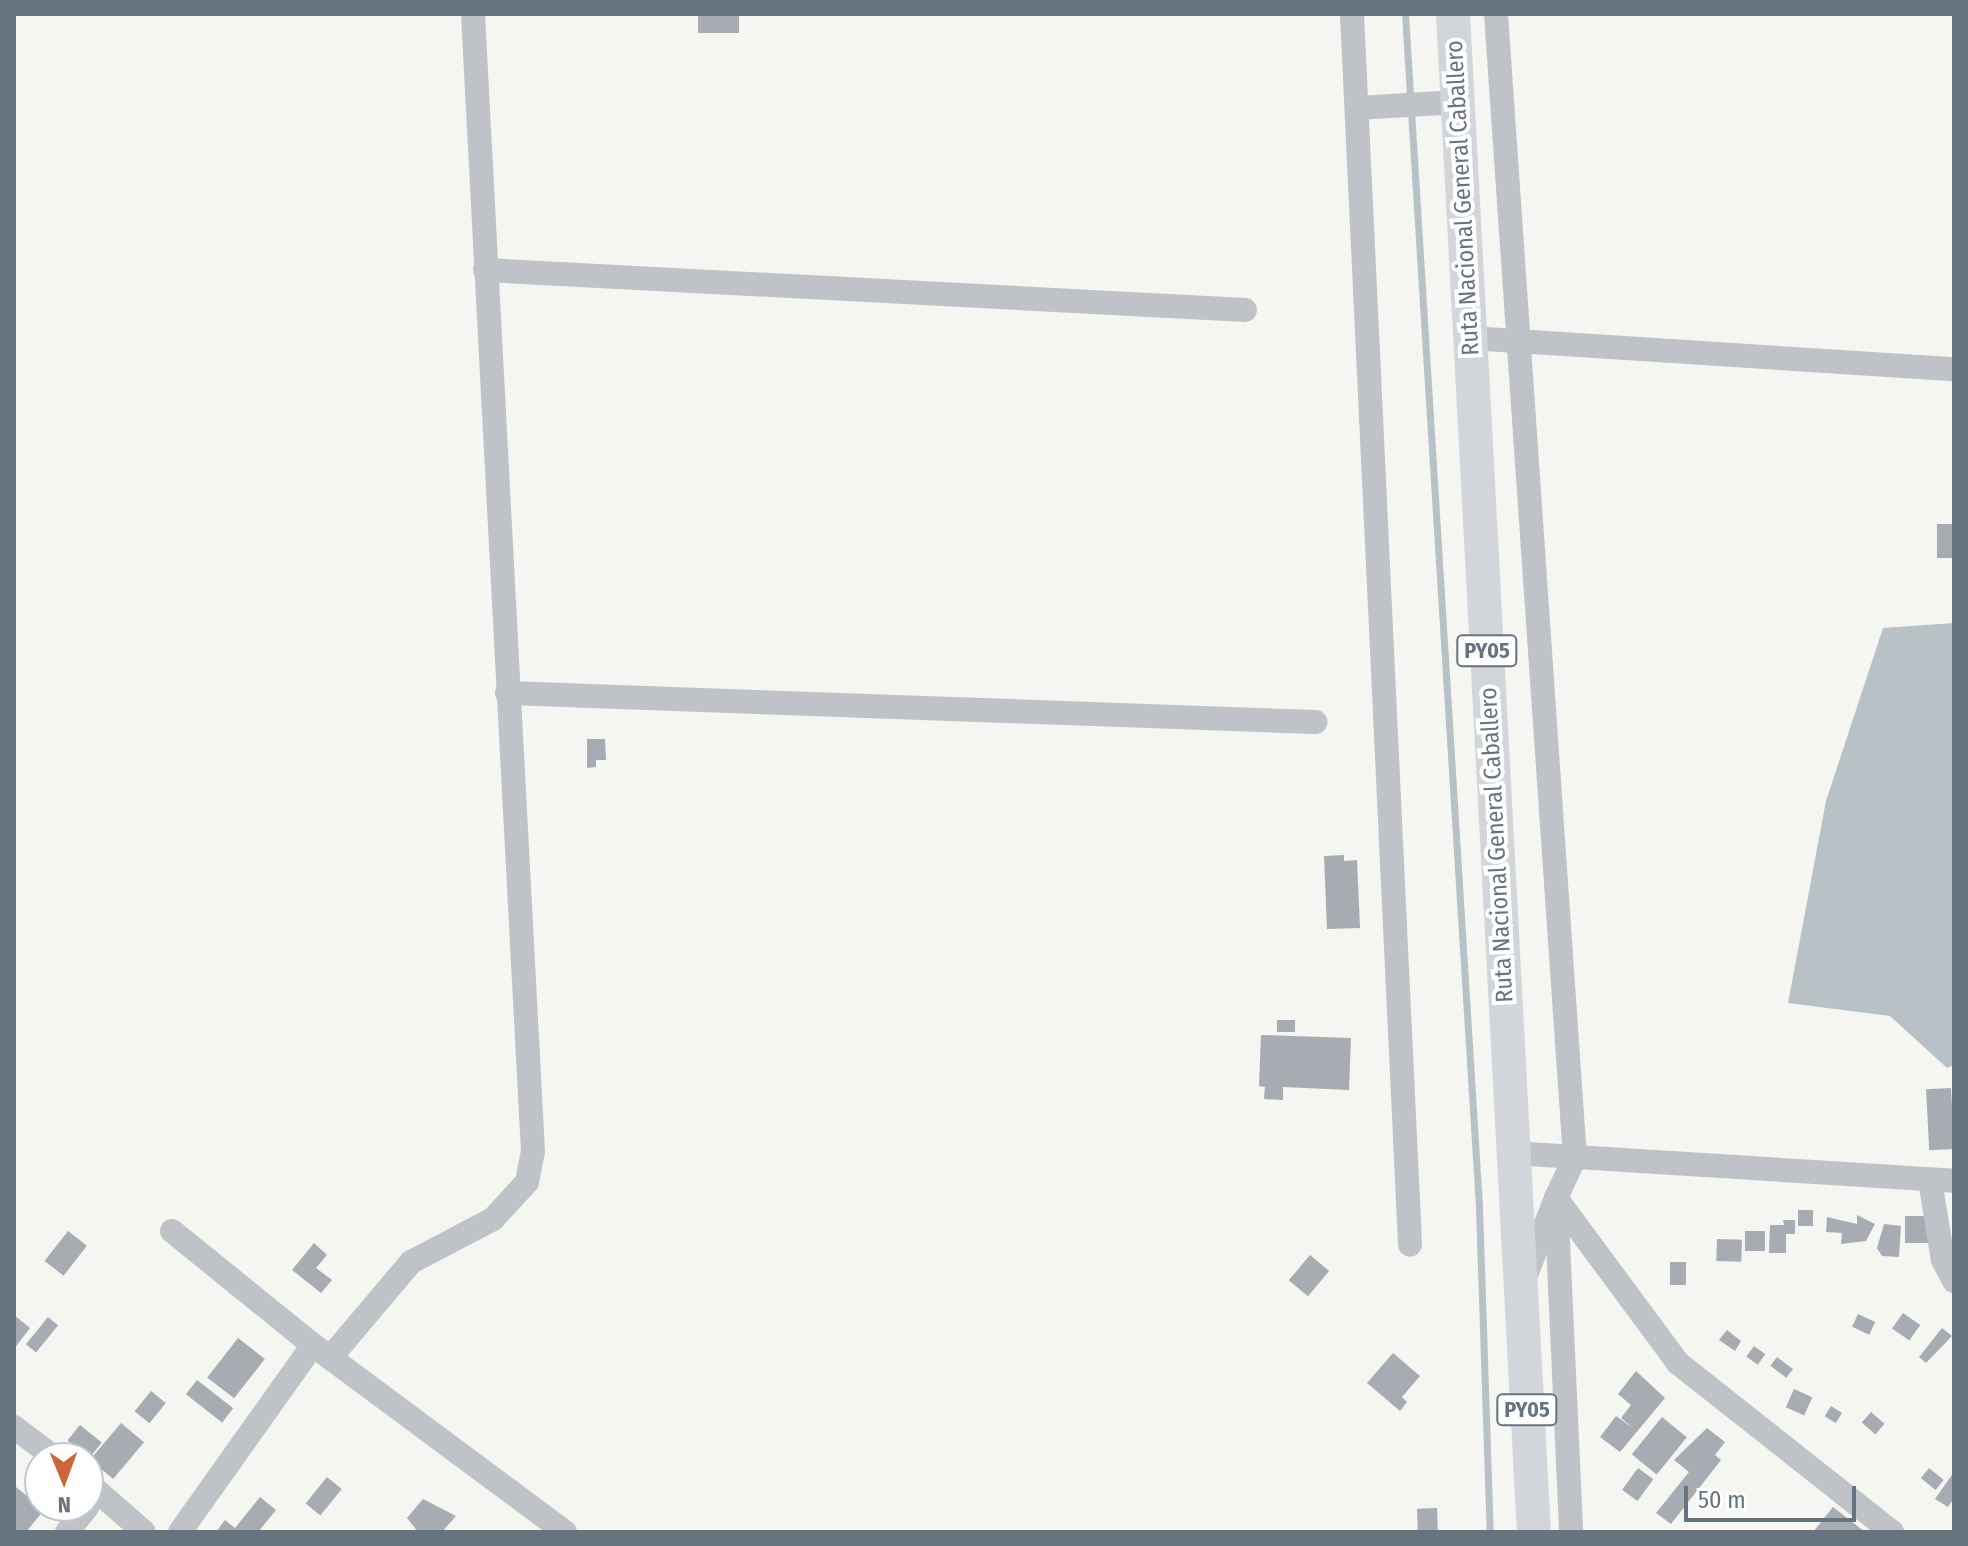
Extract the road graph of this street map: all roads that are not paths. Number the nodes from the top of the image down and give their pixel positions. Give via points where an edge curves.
1 (473, 14) edge
2 (1352, 14) edge
3 (1453, 14) edge
4 (1496, 14) edge
5 (1442, 103) junction
6 (1369, 108) junction
7 (485, 270) junction
8 (1245, 310) dead end
9 (1470, 338) junction
10 (1517, 341) junction
11 (1954, 369) edge
12 (507, 693) junction
13 (1315, 722) dead end
14 (1513, 1153) junction
15 (1575, 1157) junction
16 (1942, 1181) edge
17 (1556, 1198) junction
18 (172, 1231) dead end
19 (1410, 1245) dead end
20 (1954, 1281) edge
21 (1521, 1289) junction
22 (322, 1352) junction
23 (14, 1427) edge
24 (34, 1442) edge
25 (104, 1506) edge
26 (144, 1532) edge
27 (180, 1532) edge
28 (565, 1532) edge
29 (1534, 1532) edge
30 (1571, 1532) edge
31 (1892, 1532) edge

1 - 7 street
2 - 6 street
3 - 5 highway, Ruta Nacional General Caballero / PY05
4 - 10 street
5 - 6 street
5 - 9 highway, Ruta Nacional General Caballero / PY05
6 - 19 street
7 - 8 street
7 - 12 street
9 - 10 street
9 - 14 highway, Ruta Nacional General Caballero / PY05
10 - 11 street
10 - 15 street
12 - 13 street
12 - 22 street via 533,1152 527,1182 493,1219 411,1262
14 - 15 street
14 - 21 highway, Ruta Nacional General Caballero / PY05
15 - 16 street
15 - 17 street
16 - 20 street via 1943,1260
17 - 21 street
17 - 30 street
17 - 31 street via 1678,1363
18 - 22 street
21 - 29 highway, Ruta Nacional General Caballero / PY05
22 - 27 street
22 - 28 street
23 - 24 street
25 - 26 street

